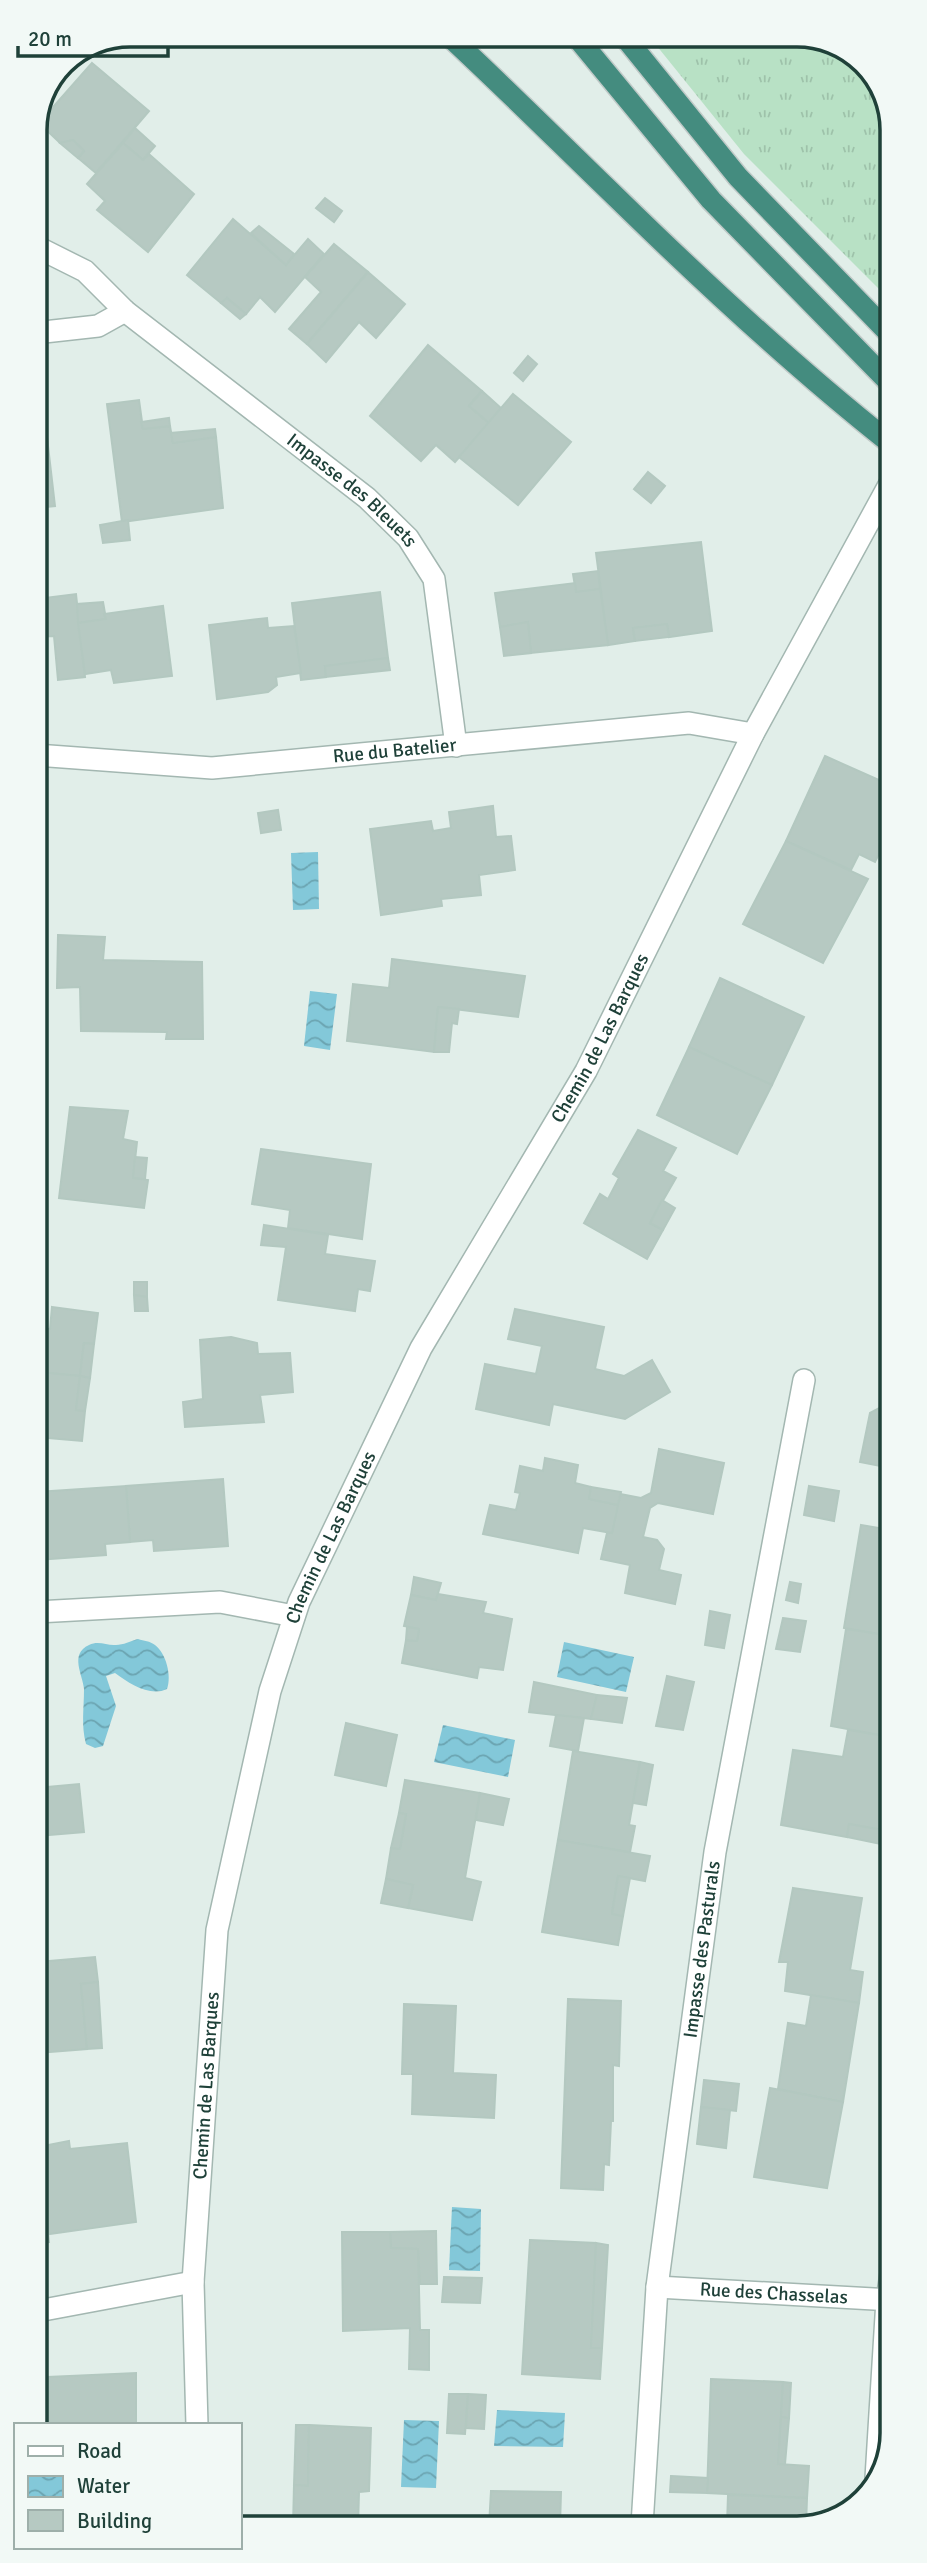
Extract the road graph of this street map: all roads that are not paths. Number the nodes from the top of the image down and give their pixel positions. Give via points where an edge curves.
1 (460, 47) edge
2 (585, 47) edge
3 (633, 47) edge
4 (47, 252) edge
5 (125, 311) junction
6 (880, 324) edge
7 (47, 332) edge
8 (880, 373) edge
9 (880, 435) edge
10 (880, 502) edge
11 (752, 734) junction
12 (456, 746) junction
13 (47, 756) edge
14 (804, 1380) dead end
15 (47, 1611) edge
16 (294, 1616) junction
17 (193, 2282) junction
18 (657, 2287) junction
19 (880, 2299) edge
20 (47, 2309) edge
21 (197, 2423) edge
22 (880, 2423) edge
23 (878, 2446) edge
24 (643, 2516) edge

1 - 9 highway via 821,388
2 - 8 highway via 712,200
3 - 6 highway via 738,177
4 - 5 street, Impasse des Bleuets via 85,271
5 - 7 street via 98,326
5 - 12 street, Impasse des Bleuets via 367,498 408,538 434,579
10 - 11 street, Chemin de Las Barques
11 - 12 street, Rue du Batelier via 689,723
11 - 16 street, Chemin de Las Barques via 586,1071 421,1349
12 - 13 street, Rue du Batelier via 212,768
14 - 18 street, Impasse des Pasturals via 715,1852
15 - 16 street via 220,1602
16 - 17 street, Chemin de Las Barques via 270,1690 217,1930
17 - 20 street
17 - 21 street, Chemin de Las Barques
18 - 19 street, Rue des Chasselas
18 - 24 street, Impasse des Pasturals
22 - 23 street

